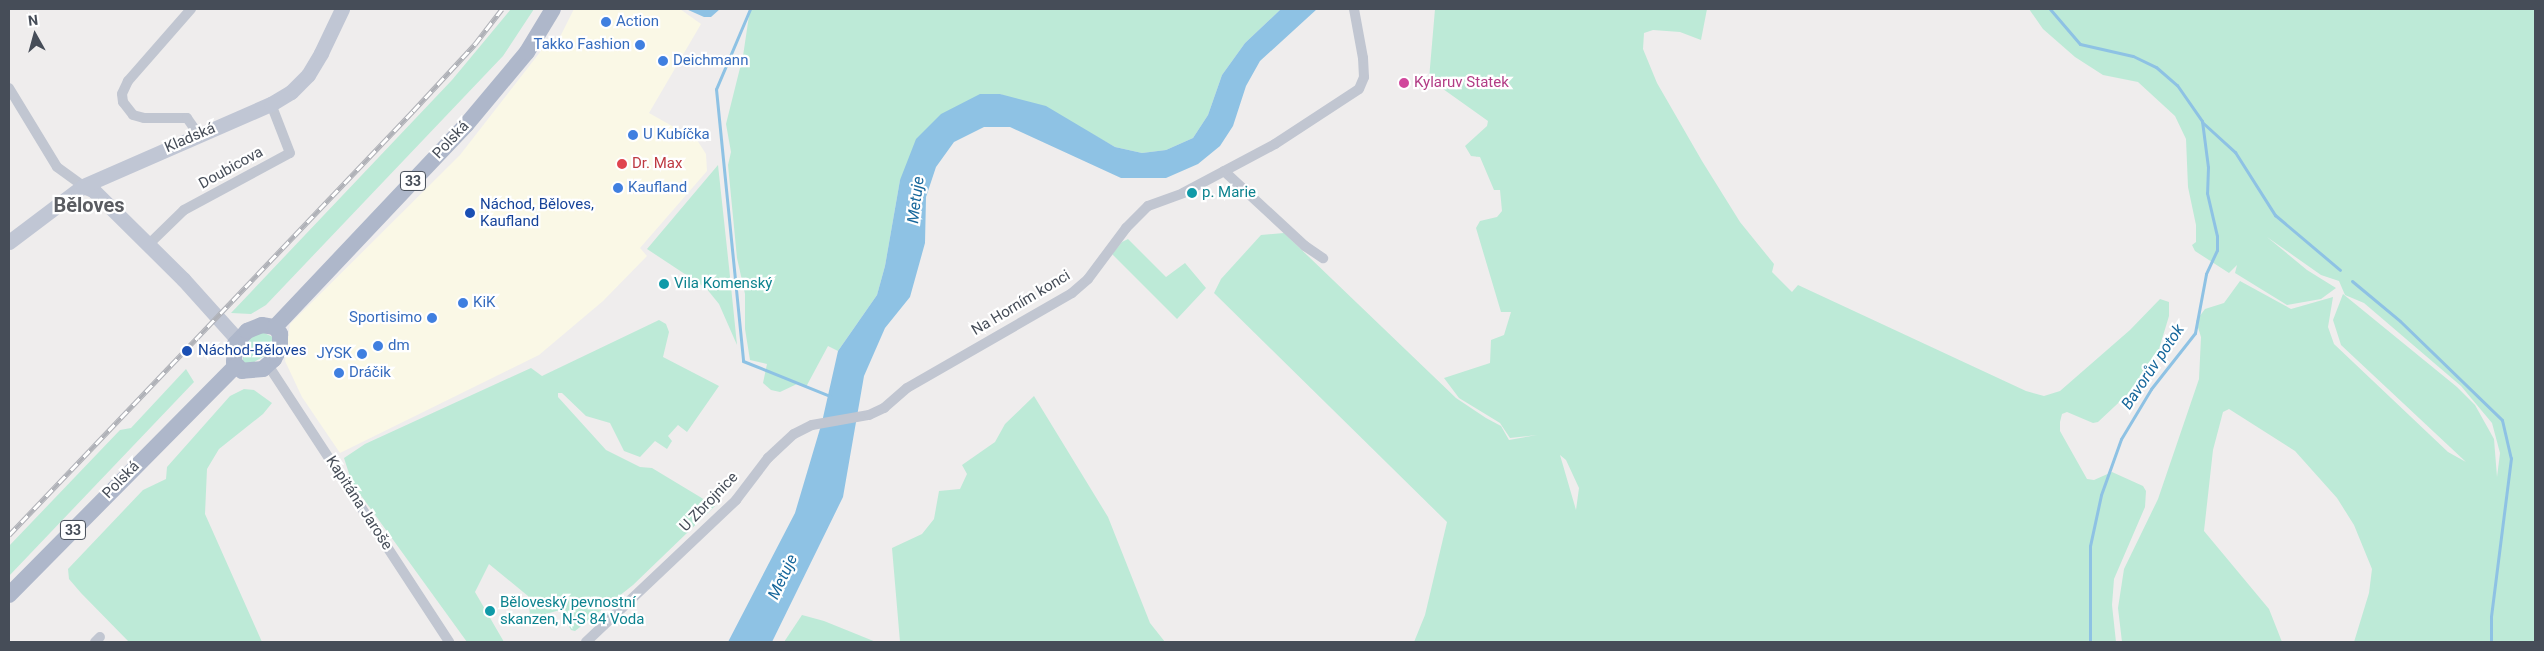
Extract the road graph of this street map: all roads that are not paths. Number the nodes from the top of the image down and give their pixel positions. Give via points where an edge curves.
1 (191, 9) edge
2 (342, 9) edge
3 (553, 9) edge
4 (1354, 9) edge
5 (9, 88) edge
6 (271, 104) junction
7 (198, 134) junction
8 (1224, 171) junction
9 (82, 186) junction
10 (9, 242) edge
11 (148, 245) junction
12 (1322, 258) dead end
13 (275, 327) junction
14 (238, 340) junction
15 (268, 365) junction
16 (236, 366) junction
17 (869, 415) joint
18 (9, 595) edge
19 (449, 642) edge
20 (586, 642) edge

1 - 7 street via 128,81 122,94 123,102 133,115 187,118
2 - 6 main road, Kladská via 308,75 291,92
3 - 13 main road, Polská / 33 via 527,52 466,125
4 - 8 street, Na Horním konci via 1363,68 1358,89 1275,144
5 - 9 street via 57,167
6 - 7 main road, Kladská
6 - 11 street, Doubicova via 290,153 184,210
7 - 9 main road, Kladská
8 - 12 street
8 - 17 street, Na Horním konci via 1148,206 1137,215 1088,279 1072,293 907,388 884,408
9 - 10 main road, Kladská via 63,197
9 - 11 main road via 93,190
11 - 14 main road
13 - 14 main road via 255,326
13 - 15 main road via 280,334 280,348
14 - 16 main road via 233,356
15 - 16 main road via 248,373
15 - 19 street, Kapitána Jaroše
16 - 18 main road, Polská / 33
17 - 20 street, U Zbrojnice via 812,425 794,434 768,458 736,500

